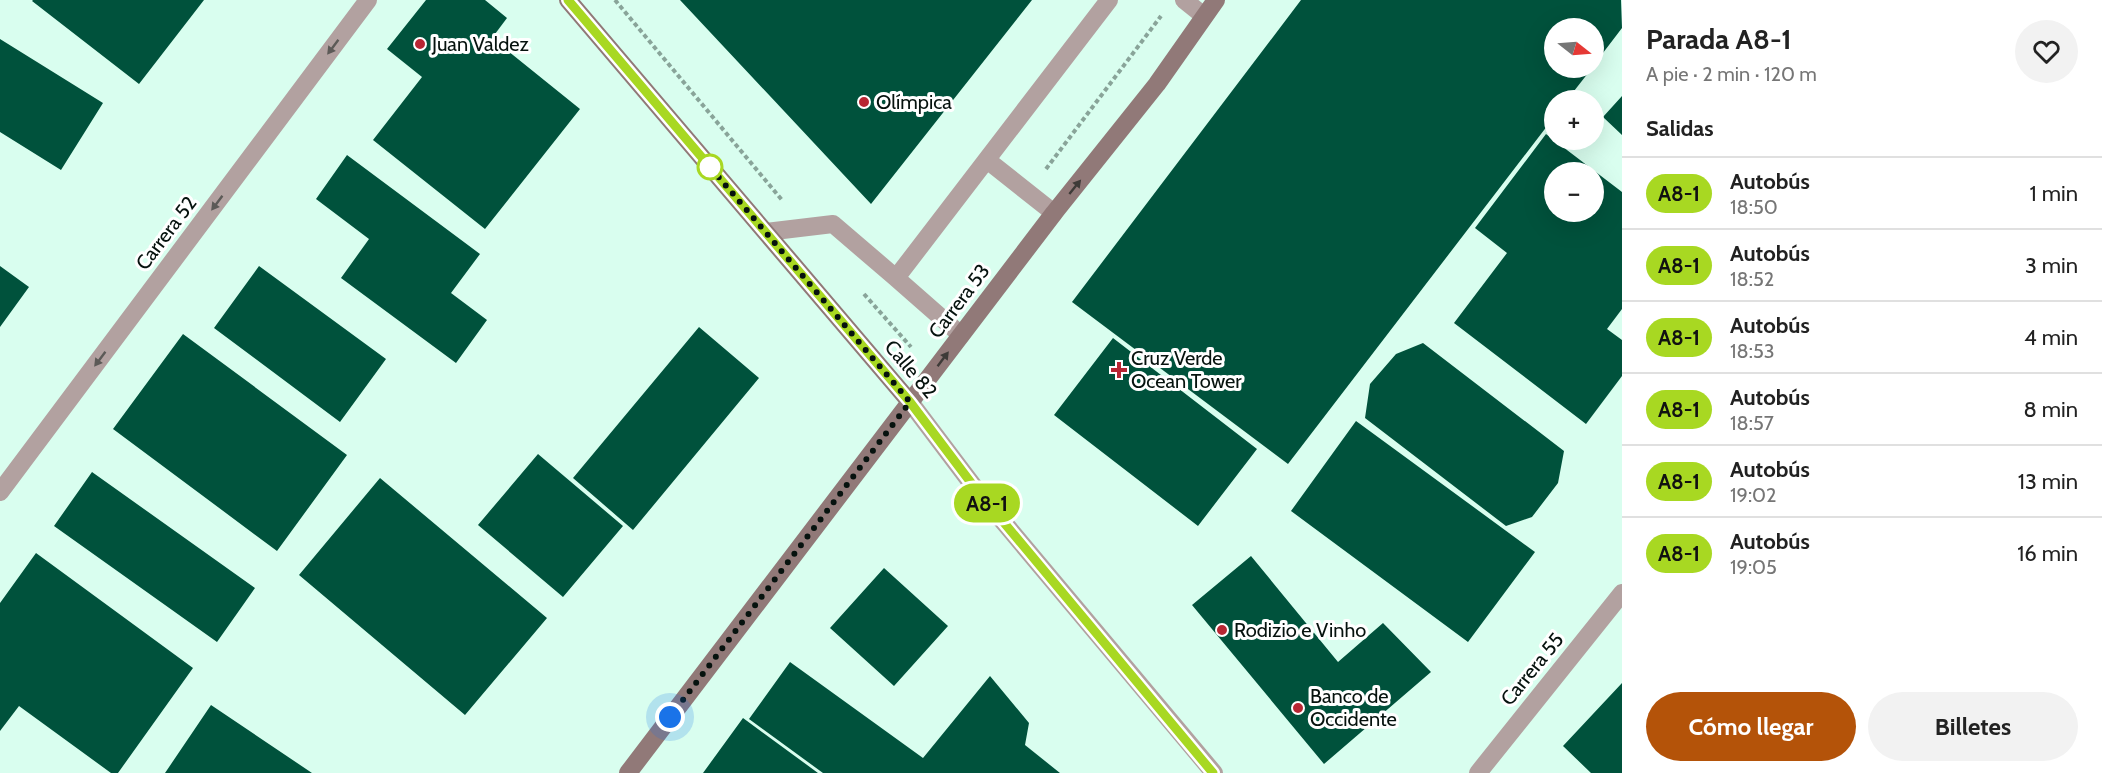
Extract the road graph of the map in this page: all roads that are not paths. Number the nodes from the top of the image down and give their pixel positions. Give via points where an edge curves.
1 (368, 0) edge
2 (568, 0) edge
3 (1109, 0) edge
4 (1184, 0) edge
5 (1216, 0) edge
6 (1204, 16) junction
7 (987, 160) junction
8 (1054, 213) junction
9 (766, 232) junction
10 (896, 278) junction
11 (961, 335) junction
12 (910, 402) junction
13 (0, 492) edge
14 (1622, 593) edge
15 (628, 773) edge
16 (1214, 773) edge
17 (1478, 773) edge

1 -> 13 street, Carrera 52
2 - 9 main road, Calle 82
3 - 7 street
4 - 6 street
5 - 6 main road, Carrera 53
8 -> 6 main road, Carrera 53 via 1157,84
7 - 8 street
7 - 10 street
8 - 11 main road, Carrera 53
9 - 10 street via 833,224
9 - 12 main road, Calle 82
10 - 11 street
12 -> 11 main road, Carrera 53
12 - 15 main road, Carrera 53
12 - 16 street, Calle 82 via 975,488
14 - 17 street, Carrera 55

